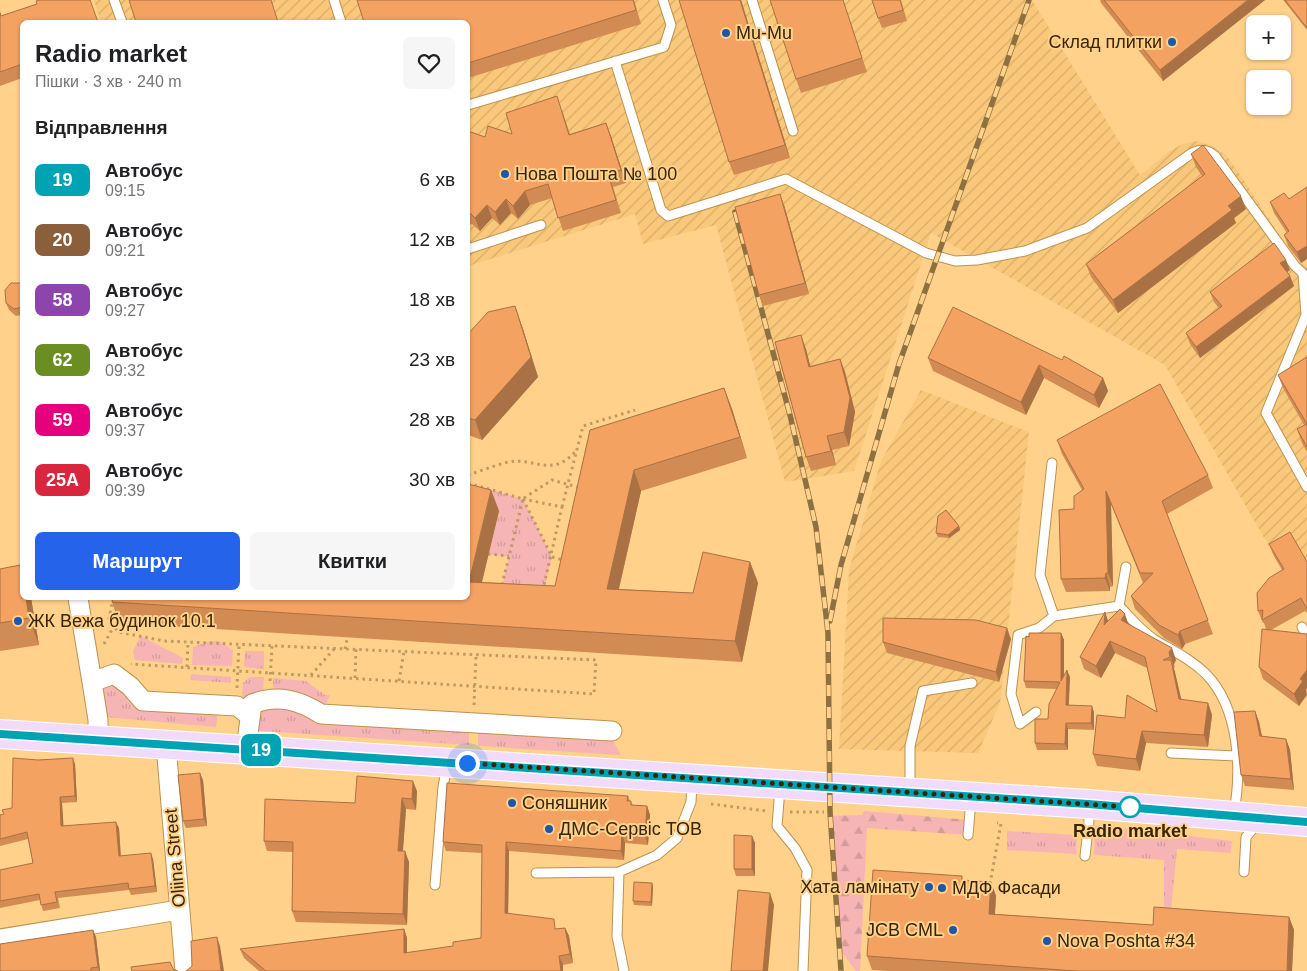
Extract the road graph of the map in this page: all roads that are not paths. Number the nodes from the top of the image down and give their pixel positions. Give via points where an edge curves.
1 (114, 0) edge
2 (334, 0) edge
3 (663, 0) edge
4 (752, 0) edge
5 (121, 20) edge
6 (339, 20) edge
7 (615, 61) junction
8 (470, 104) edge
9 (793, 132) dead end
10 (541, 225) dead end
11 (470, 248) edge
12 (1305, 275) edge
13 (1052, 463) dead end
14 (1307, 487) edge
15 (1126, 567) dead end
16 (78, 600) edge
17 (1118, 606) junction
18 (1054, 616) junction
19 (1302, 627) dead end
20 (1307, 636) edge
21 (92, 682) junction
22 (972, 683) dead end
23 (1036, 712) dead end
24 (250, 716) junction
25 (612, 731) dead end
26 (0, 734) edge
27 (98, 740) junction
28 (166, 745) junction
29 (246, 749) junction
30 (1171, 753) dead end
31 (1236, 756) junction
32 (448, 762) junction
33 (692, 778) junction
34 (780, 785) junction
35 (910, 794) junction
36 (971, 797) junction
37 (1088, 804) junction
38 (1234, 815) junction
39 (1265, 818) junction
40 (1307, 822) edge
41 (968, 836) dead end
42 (1085, 856) dead end
43 (619, 872) junction
44 (1244, 872) dead end
45 (536, 873) dead end
46 (435, 885) dead end
47 (179, 910) junction
48 (0, 939) edge
49 (185, 971) edge
50 (624, 971) edge
51 (803, 971) edge

1 - 5 lane
2 - 6 lane
3 - 7 lane via 671,25 664,47
4 - 9 lane
7 - 8 lane
7 - 12 lane via 661,210 668,216 786,180 926,253 955,261 977,260 1025,251 1087,228 1200,149 1215,156
10 - 11 lane
12 - 14 lane via 1306,315 1266,413
13 - 18 lane via 1040,575
15 - 17 lane
16 - 21 street
17 - 18 lane
17 - 31 lane via 1154,639 1179,652 1207,675 1231,712
18 - 23 lane via 1038,628 1018,635 1011,694 1020,724
19 - 20 lane
21 - 24 street via 114,674 143,701 237,706
21 - 27 street
22 - 35 lane via 923,691 910,746
24 - 25 street via 252,704 269,699 302,701 321,714
24 - 29 street
26 - 27 main road
27 - 28 main road
28 - 29 main road
28 - 47 street, Oliina Street
29 - 32 main road
30 - 31 lane
31 - 38 lane
32 - 33 main road
32 - 46 lane
33 - 34 main road
33 - 43 lane via 691,802 677,838 657,855
34 - 35 main road
34 - 51 lane via 777,826 807,870
35 - 36 main road
36 - 37 main road
36 - 41 lane
37 - 38 main road
37 - 42 lane
38 - 39 main road
39 - 40 main road
39 - 44 lane via 1246,837
43 - 45 lane
43 - 50 lane via 617,936
47 - 48 street
47 - 49 street, Oliina Street

